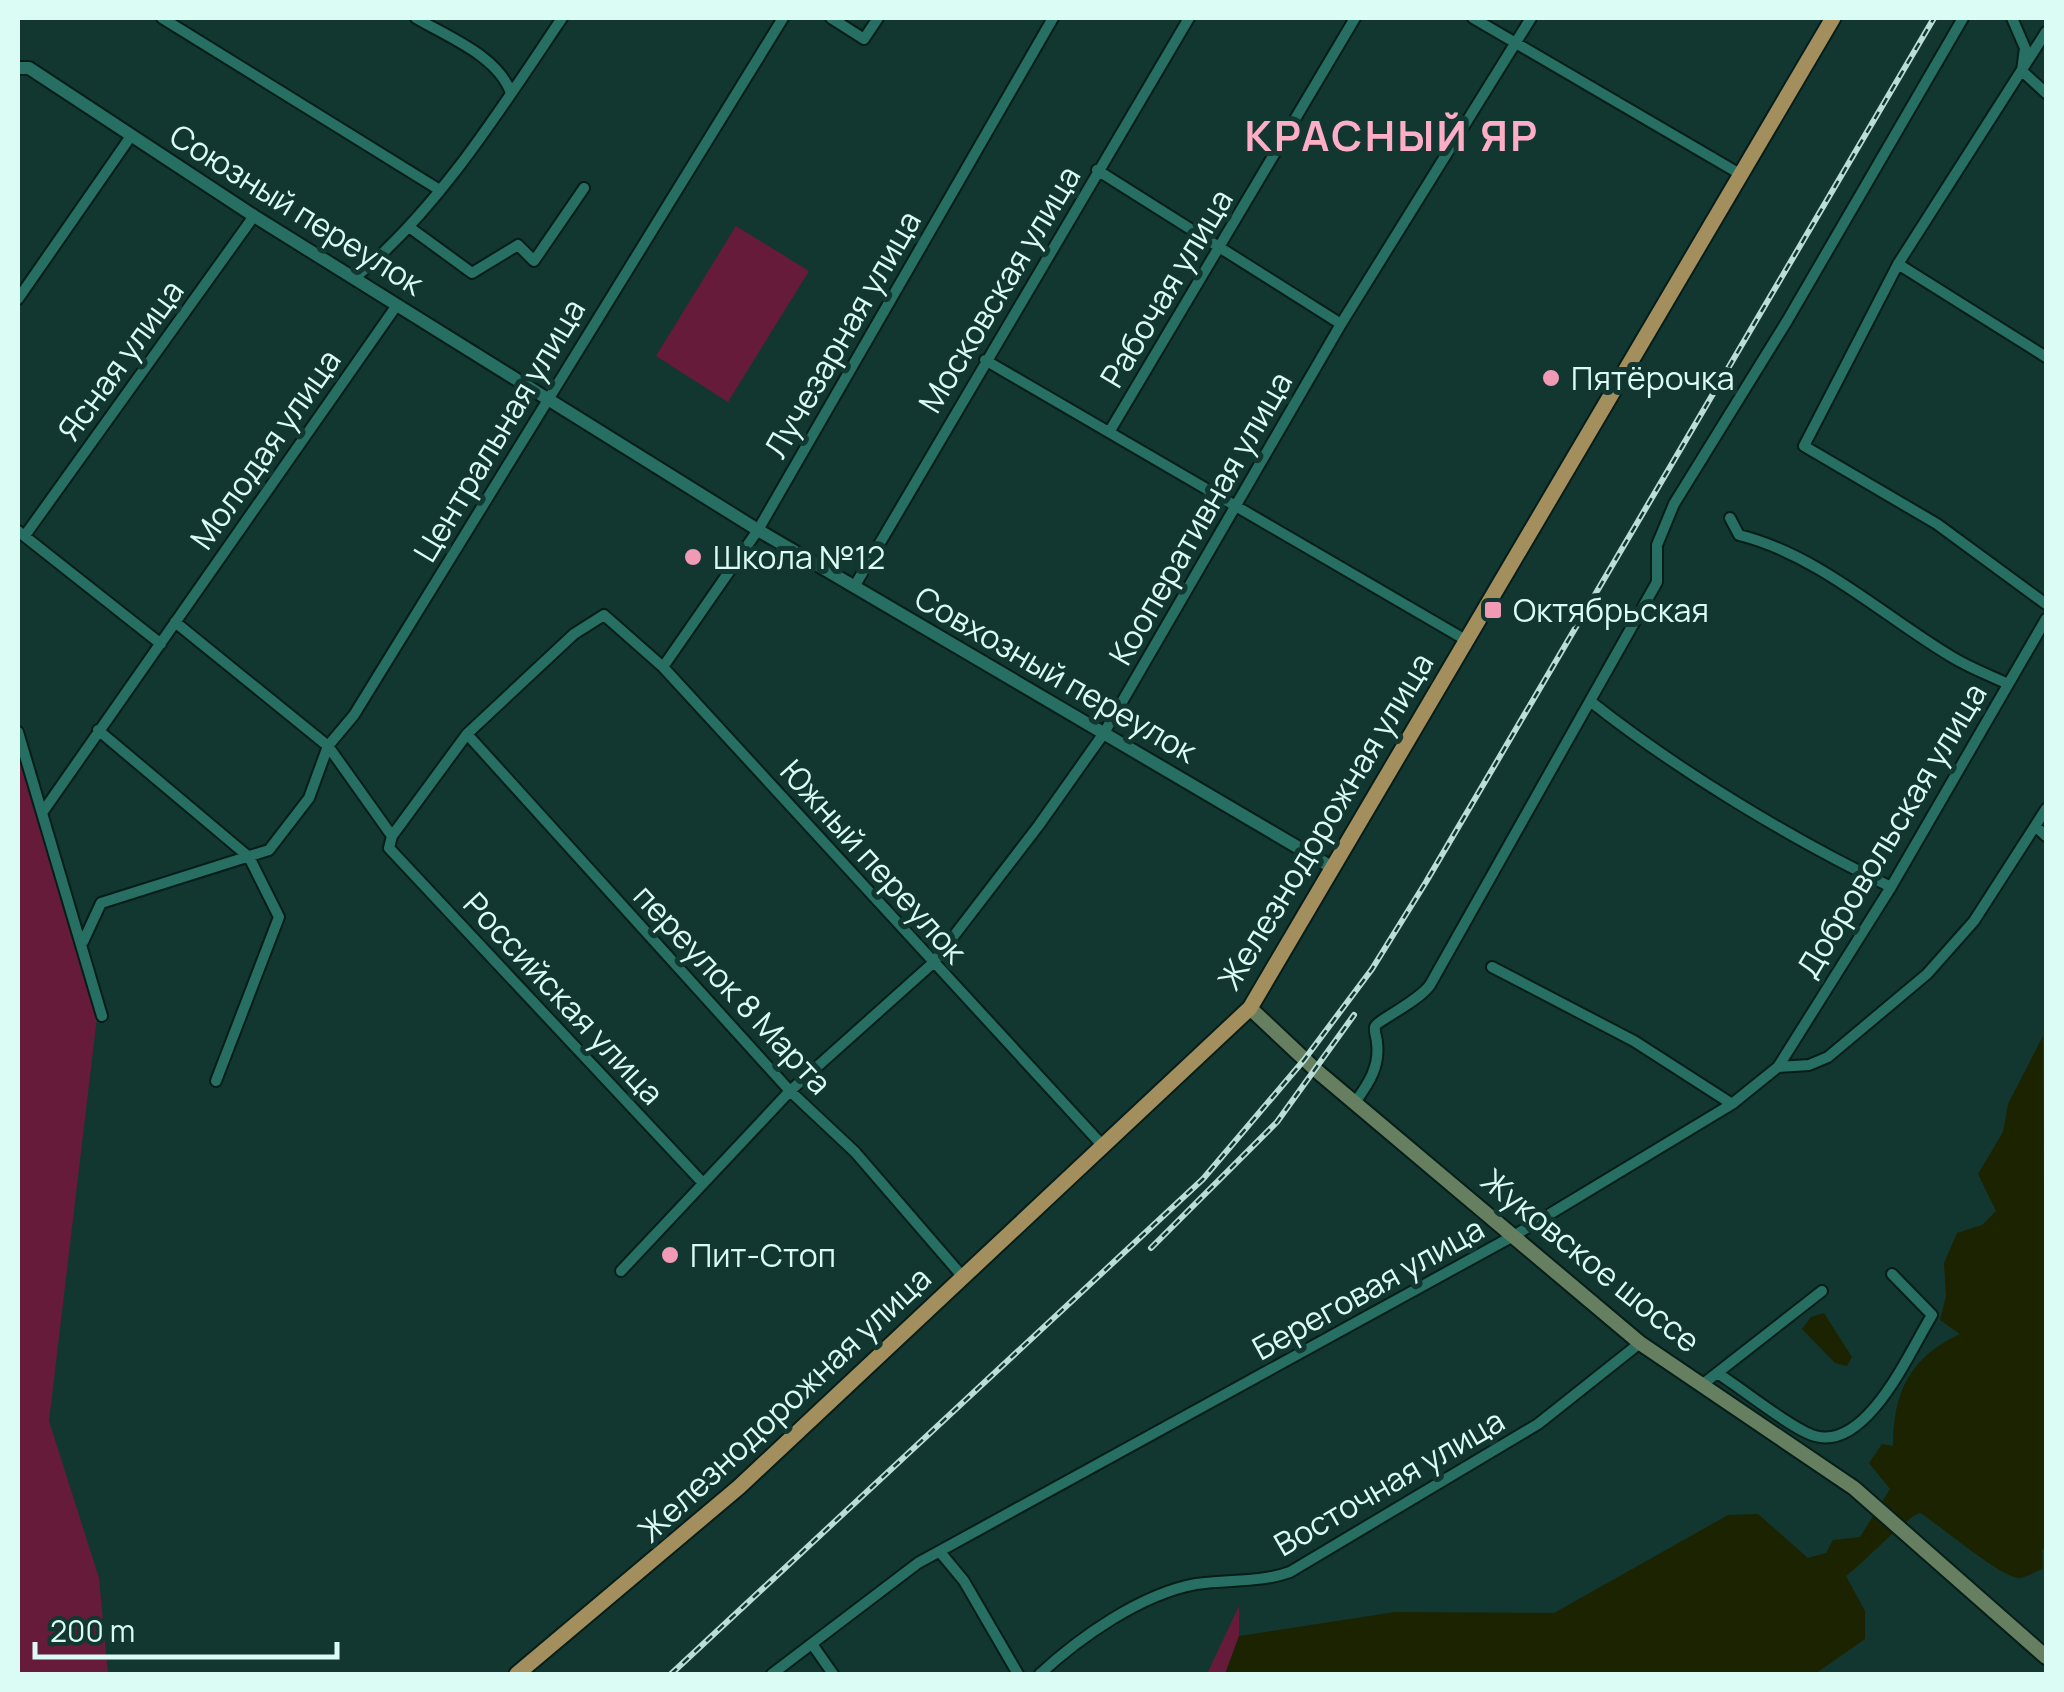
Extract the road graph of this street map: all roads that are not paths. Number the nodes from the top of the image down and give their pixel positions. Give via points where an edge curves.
1 (162, 18) edge
2 (416, 18) edge
3 (562, 18) edge
4 (783, 18) edge
5 (831, 18) edge
6 (878, 18) edge
7 (1053, 18) edge
8 (1189, 18) edge
9 (1355, 18) edge
10 (1473, 18) edge
11 (1531, 18) edge
12 (1833, 18) edge
13 (1963, 18) edge
14 (2012, 18) edge
15 (2046, 32) edge
16 (1517, 40) junction
17 (18, 68) edge
18 (2022, 71) junction
19 (2046, 93) edge
20 (511, 94) junction
21 (131, 136) junction
22 (1098, 170) junction
23 (1740, 174) junction
24 (584, 188) dead end
25 (438, 189) junction
26 (254, 216) junction
27 (408, 227) junction
28 (1220, 247) junction
29 (1898, 264) junction
30 (356, 276) junction
31 (18, 299) edge
32 (396, 305) junction
33 (1342, 324) junction
34 (2046, 357) edge
35 (985, 360) junction
36 (548, 399) junction
37 (1111, 430) junction
38 (1236, 505) junction
39 (1730, 518) dead end
40 (758, 530) junction
41 (22, 532) edge
42 (854, 587) junction
43 (2046, 604) edge
44 (2046, 619) edge
45 (175, 622) junction
46 (1464, 640) junction
47 (161, 644) junction
48 (664, 667) junction
49 (2008, 684) junction
50 (1590, 701) junction
51 (98, 730) junction
52 (18, 732) edge
53 (1104, 733) junction
54 (467, 734) junction
55 (328, 746) junction
56 (2046, 809) edge
57 (42, 813) junction
58 (2034, 826) junction
59 (392, 836) junction
60 (2046, 836) edge
61 (250, 857) junction
62 (1333, 868) junction
63 (1891, 887) junction
64 (83, 942) junction
65 (933, 962) junction
66 (1492, 967) dead end
67 (1250, 1008) junction
68 (102, 1016) dead end
69 (1778, 1067) junction
70 (216, 1082) dead end
71 (790, 1091) junction
72 (1356, 1101) junction
73 (1732, 1104) junction
74 (1103, 1146) junction
75 (702, 1182) junction
76 (1516, 1235) junction
77 (621, 1270) dead end
78 (1892, 1274) dead end
79 (963, 1277) junction
80 (1822, 1291) dead end
81 (1640, 1342) junction
82 (1717, 1373) junction
83 (1703, 1384) junction
84 (940, 1552) junction
85 (812, 1644) junction
86 (2046, 1657) edge
87 (517, 1674) edge
88 (772, 1674) edge
89 (833, 1674) edge
90 (1018, 1674) edge
91 (1040, 1674) edge

1 - 25 street
2 - 20 street via 482,57 505,77
3 - 20 street
4 - 36 street, Центральная улица
5 - 6 street via 864,39
7 - 40 street, Лучезарная улица
8 - 22 street, Московская улица
9 - 28 street, Рабочая улица
10 - 16 street
11 - 16 street, Кооперативная улица
12 - 23 main road, Железнодорожная улица
13 - 50 street via 1674,504 1657,544 1657,582
14 - 18 street via 2024,48
15 - 18 street
16 - 23 street
16 - 33 street, Кооперативная улица
17 - 21 street, Союзный переулок via 29,68
18 - 19 street
18 - 29 street
20 - 25 street
21 - 26 street, Союзный переулок
21 - 31 street
22 - 28 street
22 - 35 street, Московская улица
23 - 46 main road, Железнодорожная улица
24 - 27 street, Союзный переулок via 534,261 518,245 472,273
25 - 27 street
26 - 30 street, Союзный переулок
26 - 41 street, Ясная улица
27 - 30 street
28 - 33 street
28 - 37 street, Рабочая улица
29 - 34 street
29 - 43 street via 1804,446 1937,524
30 - 32 street, Союзный переулок
32 - 36 street, Союзный переулок
32 - 45 street, Молодая улица
33 - 38 street, Кооперативная улица
35 - 37 street
35 - 42 street, Московская улица
36 - 40 street, Совхозный переулок
36 - 55 street, Центральная улица
37 - 38 street
38 - 46 street
38 - 53 street, Кооперативная улица
39 - 49 street via 1739,535 1842,582 1954,659
40 - 42 street, Совхозный переулок
40 - 48 street, Лучезарная улица
41 - 47 street
42 - 53 street, Совхозный переулок
44 - 49 street, Добровольская улица
45 - 47 street, Молодая улица
45 - 55 street
46 - 62 main road, Железнодорожная улица
47 - 51 street, Молодая улица
48 - 54 street, Южный переулок via 604,615 574,634
48 - 65 street, Южный переулок
49 - 63 street, Добровольская улица
50 - 63 street via 1637,738
50 - 72 street via 1430,985 1409,1008 1380,1019 1374,1029 1377,1062
51 - 57 street, Молодая улица
51 - 61 street
52 - 57 street
53 - 62 street, Совхозный переулок
53 - 65 street, Кооперативная улица
54 - 59 street
54 - 71 street, переулок 8 Марта
55 - 59 street
55 - 61 street, Центральная улица via 309,798 269,850
56 - 58 street, Береговая улица
57 - 64 street
58 - 60 street
58 - 69 street, Береговая улица via 1974,921 1928,974 1828,1057
59 - 75 street, Российская улица via 389,848
61 - 64 street via 101,903
61 - 70 street via 279,917
62 - 67 main road, Железнодорожная улица
63 - 69 street, Добровольская улица
64 - 68 street
65 - 71 street, Кооперативная улица
65 - 74 street, Южный переулок
66 - 73 street via 1634,1041
67 - 72 main road, Жуковское шоссе
67 - 74 main road, Железнодорожная улица
69 - 73 street, Береговая улица
71 - 75 street, Кооперативная улица
71 - 79 street, переулок 8 Марта via 855,1152
72 - 76 main road, Жуковское шоссе
73 - 76 street, Береговая улица
74 - 79 main road, Железнодорожная улица
75 - 77 street, Кооперативная улица
76 - 81 main road, Жуковское шоссе
76 - 84 street, Береговая улица
78 - 82 street via 1932,1315 1867,1420 1844,1435 1816,1436
79 - 87 main road, Железнодорожная улица via 739,1487
80 - 82 street
81 - 83 main road, Жуковское шоссе
81 - 91 street, Восточная улица via 1538,1424 1290,1572 1175,1590 1094,1632
82 - 83 street
83 - 86 main road, Жуковское шоссе via 1854,1488
84 - 85 street, Береговая улица
84 - 90 street
85 - 88 street, Береговая улица
85 - 89 street

